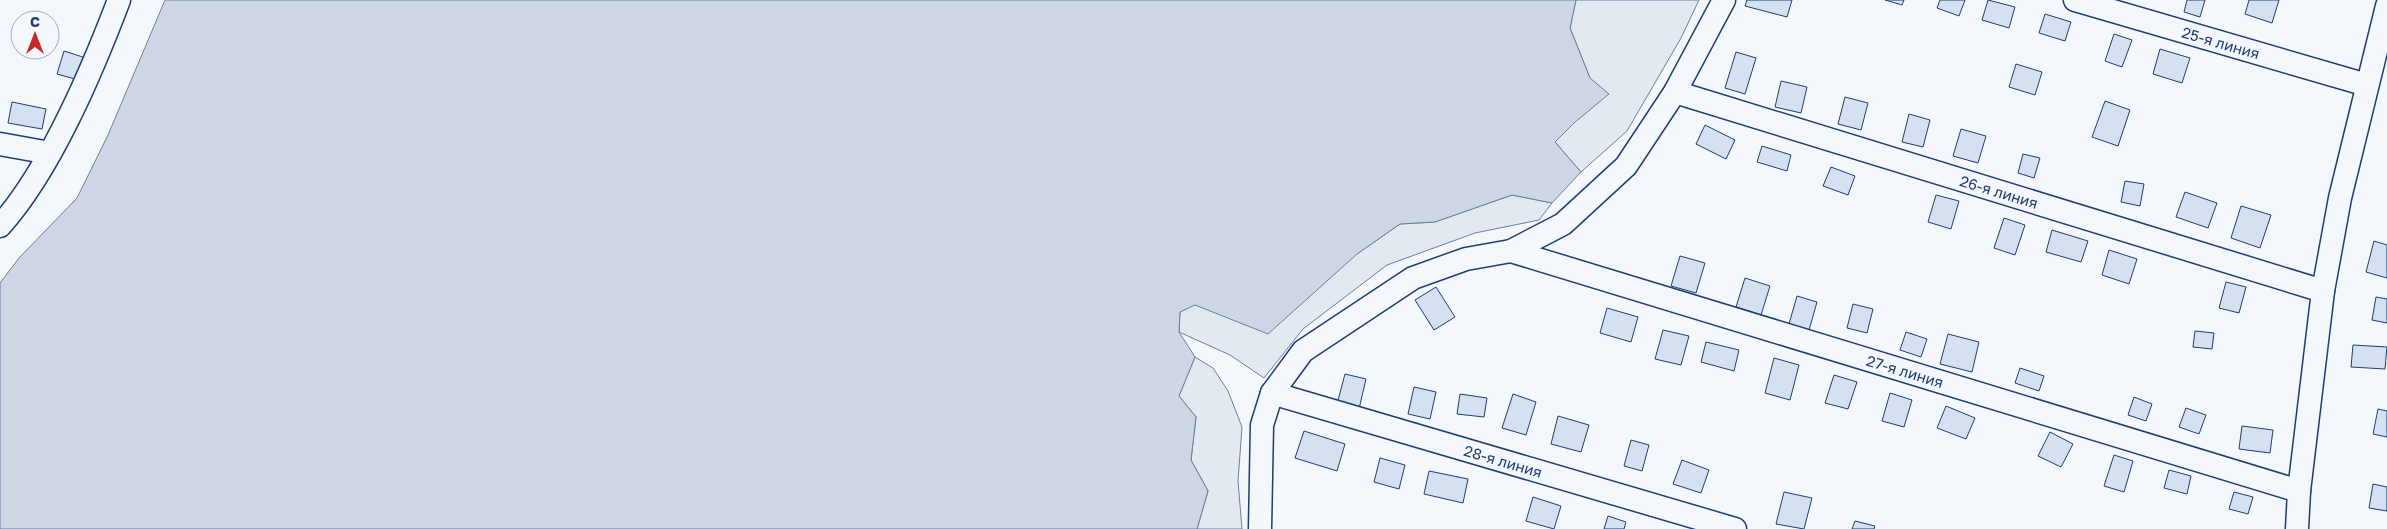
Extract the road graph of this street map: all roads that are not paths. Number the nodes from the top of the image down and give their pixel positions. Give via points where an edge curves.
1 (119, 0) edge
2 (1724, 0) edge
3 (2074, 0) edge
4 (2387, 6) edge
5 (2367, 85) junction
6 (1675, 92) junction
7 (0, 144) edge
8 (50, 153) junction
9 (0, 226) edge
10 (1511, 251) junction
11 (2322, 291) junction
12 (1272, 393) junction
13 (2299, 491) junction
14 (1260, 529) edge
15 (1735, 529) edge
16 (2298, 529) edge

1 - 8 street via 101,48
2 - 6 street
3 - 5 street, 25-я линия
4 - 5 street
5 - 11 street
6 - 10 street via 1626,166 1563,224
6 - 11 street, 26-я линия
7 - 8 street
8 - 9 street via 17,207
10 - 12 street via 1466,259 1413,278 1303,351
10 - 13 street, 27-я линия
11 - 13 street
12 - 14 street via 1262,425
12 - 15 street, 28-я линия
13 - 16 street

